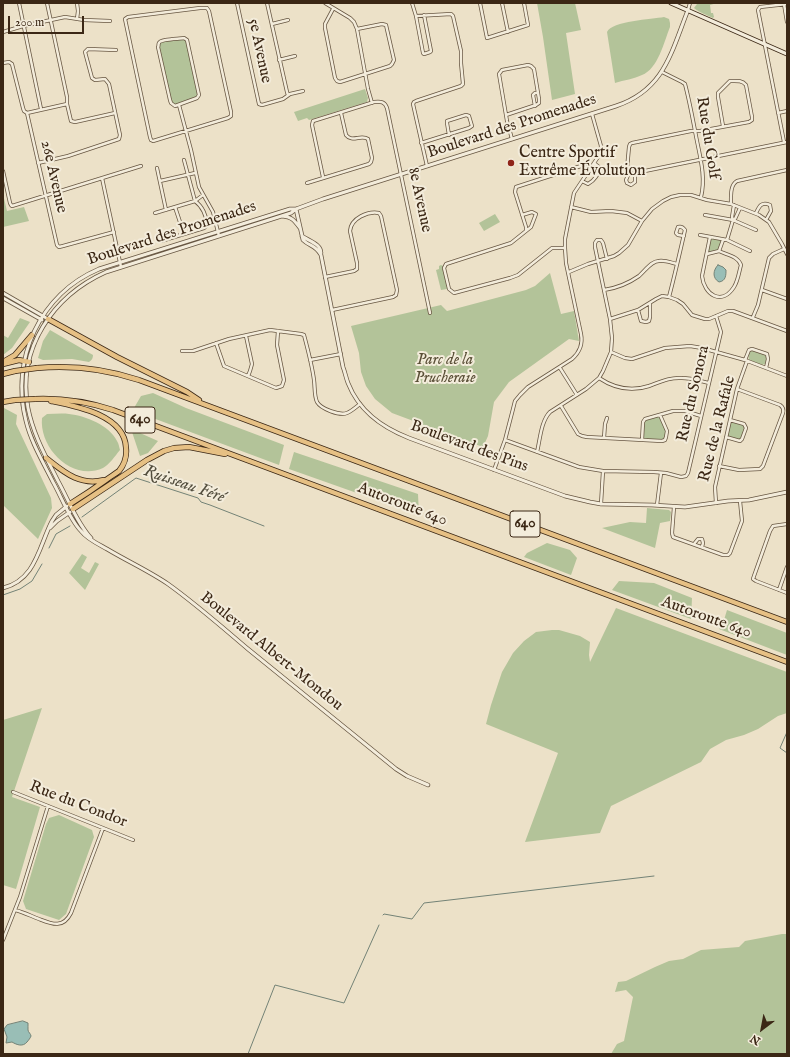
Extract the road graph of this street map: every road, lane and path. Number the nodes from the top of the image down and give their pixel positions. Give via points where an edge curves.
1 (19, 3) edge
2 (47, 3) edge
3 (76, 3) edge
4 (236, 3) edge
5 (267, 3) edge
6 (325, 3) edge
7 (412, 3) edge
8 (480, 3) edge
9 (502, 3) edge
10 (524, 3) edge
11 (671, 3) edge
12 (690, 3) edge
13 (785, 4) edge
14 (334, 9) junction
15 (688, 10) junction
16 (424, 15) junction
17 (416, 16) junction
18 (77, 19) junction
19 (51, 20) junction
20 (288, 20) dead end
21 (110, 21) dead end
22 (787, 22) edge
23 (272, 24) junction
24 (23, 26) junction
25 (357, 29) junction
26 (3, 32) edge
27 (508, 32) junction
28 (764, 44) junction
29 (116, 50) dead end
30 (787, 54) edge
31 (295, 56) dead end
32 (279, 60) junction
33 (3, 63) edge
34 (662, 72) junction
35 (365, 74) junction
36 (303, 91) dead end
37 (538, 92) junction
38 (288, 95) junction
39 (372, 103) junction
40 (67, 104) junction
41 (179, 105) junction
42 (535, 106) junction
43 (41, 109) junction
44 (787, 111) edge
45 (27, 113) junction
46 (115, 113) junction
47 (341, 113) junction
48 (778, 113) junction
49 (592, 114) junction
50 (506, 115) junction
51 (723, 126) junction
52 (186, 131) junction
53 (695, 131) junction
54 (449, 135) junction
55 (512, 139) junction
56 (785, 142) edge
57 (421, 143) junction
58 (701, 159) junction
59 (184, 160) dead end
60 (38, 163) junction
61 (594, 163) junction
62 (141, 166) dead end
63 (427, 166) junction
64 (157, 168) dead end
65 (590, 168) junction
66 (787, 170) edge
67 (3, 171) edge
68 (196, 173) junction
69 (629, 173) junction
70 (635, 173) junction
71 (188, 174) junction
72 (402, 174) junction
73 (102, 178) junction
74 (323, 178) junction
75 (160, 181) junction
76 (582, 181) junction
77 (307, 183) dead end
78 (45, 196) junction
79 (203, 196) junction
80 (700, 197) junction
81 (195, 201) junction
82 (732, 205) junction
83 (175, 207) junction
84 (572, 207) junction
85 (740, 208) junction
86 (296, 209) junction
87 (166, 210) junction
88 (156, 213) dead end
89 (756, 213) junction
90 (522, 215) junction
91 (705, 215) dead end
92 (280, 216) junction
93 (733, 220) junction
94 (766, 220) junction
95 (642, 221) junction
96 (301, 229) junction
97 (756, 230) dead end
98 (526, 231) junction
99 (114, 232) junction
100 (184, 234) junction
101 (218, 234) junction
102 (700, 235) dead end
103 (684, 236) dead end
104 (710, 237) junction
105 (725, 240) junction
106 (161, 241) dead end
107 (565, 248) junction
108 (784, 249) junction
109 (750, 251) dead end
110 (719, 252) junction
111 (707, 254) junction
112 (787, 254) edge
113 (607, 259) junction
114 (598, 261) junction
115 (120, 262) junction
116 (677, 264) junction
117 (121, 266) junction
118 (569, 272) junction
119 (325, 277) junction
120 (604, 290) junction
121 (762, 290) junction
122 (3, 292) edge
123 (669, 297) junction
124 (3, 298) edge
125 (787, 299) edge
126 (650, 304) junction
127 (332, 310) junction
128 (638, 310) junction
129 (430, 312) dead end
130 (716, 316) junction
131 (41, 317) junction
132 (753, 318) junction
133 (610, 319) junction
134 (46, 320) junction
135 (278, 331) junction
136 (787, 331) edge
137 (32, 335) junction
138 (246, 336) junction
139 (216, 342) junction
140 (182, 351) dead end
141 (717, 351) junction
142 (611, 352) junction
143 (341, 354) junction
144 (310, 360) junction
145 (27, 361) junction
146 (746, 361) junction
147 (3, 363) edge
148 (560, 368) junction
149 (766, 368) junction
150 (3, 374) edge
151 (248, 376) junction
152 (787, 376) edge
153 (599, 378) junction
154 (709, 383) junction
155 (737, 389) junction
156 (577, 395) junction
157 (35, 399) junction
158 (3, 402) edge
159 (360, 404) junction
160 (209, 406) junction
161 (561, 406) junction
162 (660, 415) junction
163 (701, 416) junction
164 (607, 418) dead end
165 (730, 420) junction
166 (726, 437) junction
167 (604, 438) junction
168 (505, 440) junction
169 (642, 440) junction
170 (537, 452) junction
171 (46, 458) junction
172 (241, 458) junction
173 (719, 466) junction
174 (494, 470) junction
175 (603, 471) junction
176 (661, 473) junction
177 (108, 479) junction
178 (787, 492) edge
179 (740, 501) junction
180 (716, 503) junction
181 (601, 504) junction
182 (657, 505) junction
183 (68, 506) junction
184 (674, 507) junction
185 (71, 511) junction
186 (787, 524) edge
187 (48, 531) junction
188 (694, 544) junction
189 (702, 547) junction
190 (787, 566) edge
191 (3, 588) edge
192 (779, 590) junction
193 (787, 593) edge
194 (787, 622) edge
195 (787, 662) edge
196 (428, 785) dead end
197 (13, 792) dead end
198 (48, 806) junction
199 (103, 828) junction
200 (133, 840) dead end
201 (15, 910) junction
202 (3, 940) edge

1 - 24 street
2 - 19 street
3 - 18 street
4 - 38 street, 5e Avenue via 259,104 262,106
5 - 23 street
6 - 14 street
7 - 17 street
8 - 27 street via 487,38
9 - 27 street
10 - 27 street via 528,25
11 - 15 main road
12 - 15 street
13 - 22 street
13 - 28 street via 758,8
14 - 25 street via 350,18
14 - 35 street via 325,28 335,78 340,82
15 - 28 main road
15 - 34 street, Boulevard des Promenades
16 - 17 street
16 - 17 street via 431,51 424,54
16 - 57 street via 453,16 461,51 464,82 461,86 414,102
18 - 19 street via 65,17
18 - 21 street
19 - 24 street
19 - 40 street
20 - 23 street
23 - 32 street
24 - 26 street
24 - 43 street
25 - 35 street
25 - 35 street via 386,25 394,60 390,66
28 - 30 main road
28 - 48 street
29 - 46 street via 88,49 85,52 92,78 105,79 109,84
31 - 32 street
32 - 38 street
33 - 45 street, 26e Avenue via 12,64
34 - 49 street, Boulevard des Promenades via 650,86 631,100
34 - 53 street, Rue du Golf via 685,85
35 - 39 street
36 - 38 street
37 - 42 street via 540,101
37 - 42 street via 533,96
37 - 50 street via 531,66 499,72
39 - 47 street
39 - 72 street, 8e Avenue via 384,102 388,108
40 - 43 street
40 - 46 street via 70,120 73,122
41 - 41 street via 171,103 158,47 163,40 184,38 187,40 199,95
41 - 52 street
42 - 50 street
43 - 45 street
44 - 48 street
45 - 60 street, 26e Avenue
46 - 60 street via 120,135 118,139
47 - 74 street via 313,121
47 - 74 street via 348,138 364,136 368,139 371,162
48 - 56 street
49 - 55 street, Boulevard des Promenades
49 - 61 street via 601,146 600,154
50 - 55 street
51 - 51 street via 752,120 744,82 730,81 718,93
51 - 53 street
52 - 52 street via 151,140 125,22 128,17 200,8 207,8 209,11 231,116
52 - 68 street
53 - 58 street, Rue du Golf
53 - 69 street via 630,144 627,170
54 - 54 street via 472,126 470,116 447,121
54 - 57 street
55 - 63 street, Boulevard des Promenades
56 - 58 street
57 - 63 street
58 - 70 street
58 - 80 street, Rue du Golf via 703,182
59 - 71 street
60 - 78 street, 26e Avenue
61 - 65 street
61 - 76 street via 600,167 598,173 588,184
62 - 73 street
63 - 72 street, Boulevard des Promenades
64 - 75 street
65 - 76 street
65 - 90 street via 581,166 516,187 515,192
66 - 82 street via 734,182
67 - 78 street via 11,206
68 - 71 street
68 - 79 street
69 - 70 street
69 - 70 street via 626,180 631,185 635,182
71 - 75 street
71 - 81 street
72 - 86 street, Boulevard des Promenades
72 - 129 street, 8e Avenue
73 - 78 street
73 - 99 street
74 - 77 street
75 - 87 street
76 - 84 street via 574,193
78 - 99 street, 26e Avenue via 58,246
79 - 81 street
79 - 101 street via 214,212
80 - 82 street
80 - 95 street via 671,197 655,206
81 - 83 street
81 - 100 street via 204,212 207,225
82 - 85 street
82 - 93 street
83 - 87 street
83 - 100 street
84 - 95 street via 591,212 627,213
84 - 107 street
85 - 89 street
85 - 93 street
86 - 92 street, Boulevard des Promenades
86 - 96 street
86 - 101 street, Boulevard des Promenades
87 - 88 street
89 - 94 street
89 - 94 street via 763,203 770,205 771,211
90 - 98 street
90 - 98 street via 532,212 536,214 531,227
91 - 93 street
92 - 96 street via 291,218
92 - 101 street, Boulevard des Promenades
93 - 97 street
93 - 105 street
94 - 108 street via 783,243
95 - 113 street via 628,245
96 - 119 street, Boulevard des Pins via 302,236 321,250
98 - 107 street via 511,243 446,264 444,268 449,289 454,293 510,278 518,275 552,248
99 - 115 street
100 - 106 street
101 - 115 street, Boulevard des Promenades
101 - 117 street, Boulevard des Promenades
102 - 104 street
103 - 116 street
104 - 105 street
104 - 111 street
105 - 109 street
105 - 110 street
107 - 118 street
108 - 112 street
108 - 121 street via 769,258
110 - 111 street
110 - 111 street via 737,258 741,265 734,287 722,296 710,294 704,286 702,276
113 - 114 street
113 - 114 street via 603,243 597,240 595,247
114 - 118 street
114 - 120 street
115 - 117 street
115 - 131 street, Boulevard des Promenades via 93,271 71,285
116 - 120 street via 661,260 652,263 630,282
116 - 123 street
117 - 134 street, Boulevard des Promenades via 78,287
118 - 148 street via 582,344 575,356
119 - 127 street, Boulevard des Pins
119 - 127 street via 357,269 350,226 356,218 379,213 396,294 393,297
120 - 133 street
121 - 125 street
121 - 132 street
122 - 131 street
123 - 126 street via 659,297
123 - 130 street via 683,304 692,315 705,319
124 - 131 street
126 - 128 street
126 - 128 street via 649,321 641,321
127 - 143 street, Boulevard des Pins
128 - 133 street
130 - 132 street via 733,311
130 - 141 street, Rue du Sonora via 722,332
131 - 134 street
131 - 137 street, Boulevard des Promenades
132 - 136 street
133 - 142 street
134 - 145 street, Boulevard des Promenades
134 - 160 highway via 187,392
135 - 138 street via 270,330
135 - 144 street via 304,335
135 - 151 street via 277,345 284,380 282,386 276,388
137 - 145 street, Boulevard des Promenades
137 - 147 highway via 15,355
138 - 139 street
138 - 151 street via 252,364
139 - 140 street via 193,351
139 - 151 street via 224,366
141 - 142 street via 678,346 632,358
141 - 146 street
141 - 154 street, Rue du Sonora
142 - 153 street
143 - 144 street
143 - 159 street, Boulevard des Pins via 348,383
144 - 159 street via 315,397 319,404 341,414
145 - 147 highway
145 - 171 street, Boulevard des Promenades via 28,407
145 - 183 street, Boulevard des Promenades via 22,392 26,424 33,443
146 - 149 street
146 - 149 street via 750,350 761,351 768,357
146 - 155 street, Rue de la Rafale
148 - 156 street
148 - 168 street via 528,387 515,401
149 - 152 street
150 - 160 highway, Autoroute 640 / 640, bridge via 37,368 71,367 112,372
153 - 154 street via 625,389 648,387 682,378
153 - 156 street
154 - 163 street, Rue du Sonora
155 - 165 street, Rue de la Rafale
155 - 173 street via 780,405 784,410 762,468 745,470
156 - 161 street
157 - 158 highway, Autoroute 640 / 640, bridge
157 - 172 highway, Autoroute 640 / 640 via 73,401 105,408
157 - 177 highway via 87,410 105,418 119,429 126,442 126,456 120,469
159 - 174 street, Boulevard des Pins via 370,416 389,430
160 - 194 highway, Autoroute 640 / 640
161 - 167 street via 580,435
161 - 170 street via 546,416
162 - 163 street via 679,411
162 - 169 street via 644,420
162 - 169 street via 667,431 665,440
163 - 176 street, Rue du Sonora via 686,476
164 - 167 street
165 - 166 street, Rue de la Rafale
165 - 166 street via 744,424 746,428 740,441
166 - 173 street, Rue de la Rafale
167 - 169 street
168 - 170 street
168 - 174 street
170 - 175 street via 579,467
171 - 177 highway via 77,479 94,482
171 - 183 street, Boulevard des Promenades
172 - 185 highway via 192,448 167,450 150,458
172 - 195 highway, Autoroute 640 / 640
173 - 180 street, Rue de la Rafale via 715,487
174 - 181 street, Boulevard des Pins via 565,496
175 - 176 street
175 - 181 street
176 - 182 street
177 - 183 highway
178 - 179 street, Boulevard des Pins
179 - 180 street, Boulevard des Pins
179 - 189 street via 742,521 730,553 726,556
180 - 184 street, Boulevard des Pins
181 - 182 street, Boulevard des Pins
182 - 184 street, Boulevard des Pins
183 - 185 street, Boulevard des Promenades
183 - 187 street via 53,519
184 - 188 street via 673,536
185 - 187 street
185 - 196 street, Boulevard Albert-Mondou via 95,542 167,583 396,769
186 - 192 street via 774,526 770,531 754,576 756,581
187 - 191 street via 29,572 17,582
188 - 189 street
188 - 189 street via 698,539 702,539
190 - 192 street
192 - 193 street
197 - 198 street, Rue du Condor
198 - 199 street, Rue du Condor
198 - 201 street
199 - 200 street, Rue du Condor
199 - 201 street via 67,919 55,924
201 - 202 street

